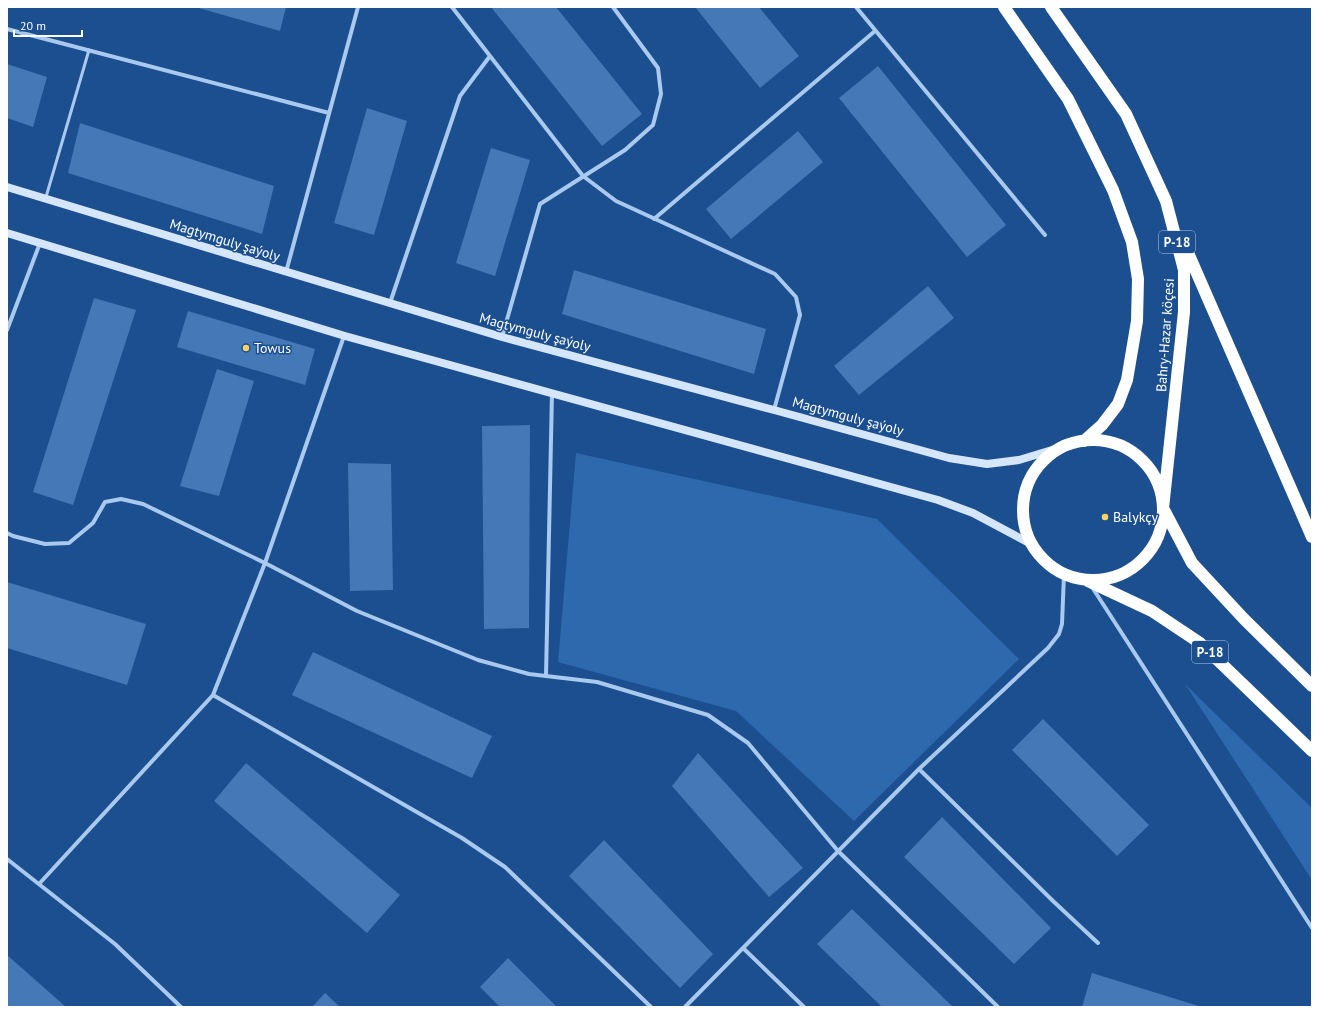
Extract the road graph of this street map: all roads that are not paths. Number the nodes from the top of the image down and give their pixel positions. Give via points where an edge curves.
1 (358, 7) edge
2 (452, 7) edge
3 (613, 7) edge
4 (856, 7) edge
5 (1004, 7) edge
6 (1051, 7) edge
7 (7, 29) edge
8 (875, 31) junction
9 (89, 50) junction
10 (490, 56) junction
11 (329, 113) junction
12 (583, 176) junction
13 (7, 187) edge
14 (45, 199) junction
15 (1166, 202) junction
16 (654, 219) junction
17 (7, 233) edge
18 (1045, 235) dead end
19 (40, 244) junction
20 (286, 272) junction
21 (390, 304) junction
22 (7, 330) edge
23 (344, 336) junction
24 (502, 337) junction
25 (552, 393) junction
26 (774, 410) junction
27 (1084, 441) junction
28 (1062, 447) junction
29 (1163, 508) junction
30 (7, 533) edge
31 (1312, 537) edge
32 (1031, 544) junction
33 (265, 562) junction
34 (1064, 575) junction
35 (1087, 580) junction
36 (546, 676) junction
37 (1312, 686) edge
38 (213, 695) junction
39 (1312, 751) edge
40 (918, 769) junction
41 (838, 851) junction
42 (7, 859) edge
43 (39, 884) junction
44 (1312, 928) edge
45 (1098, 943) dead end
46 (743, 948) junction
47 (181, 1007) edge
48 (651, 1007) edge
49 (685, 1007) edge
50 (804, 1007) edge
51 (998, 1007) edge

1 - 11 street
2 - 10 street
3 - 12 street via 658,68 661,94 653,125 625,150
4 - 8 street
5 - 27 highway, Bahry-Hazar köçesi / P-18 via 1068,99 1113,190 1132,242 1138,279 1137,321 1127,380 1118,404 1102,425
6 - 15 highway, Bahry-Hazar köçesi / P-18 via 1126,114
7 - 9 street
8 - 16 street
8 - 18 street
9 - 11 street
9 - 14 lane
10 - 12 street
10 - 21 street via 460,96
11 - 20 street
12 - 16 street via 616,202
12 - 24 street via 540,204
13 - 14 street, Magtymguly şaýoly
14 - 20 street, Magtymguly şaýoly
15 - 29 highway, Bahry-Hazar köçesi / P-18 via 1184,270 1184,312
15 - 31 highway
16 - 26 street via 774,274 796,297 800,315
17 - 19 street
19 - 22 street
19 - 23 street
20 - 21 street, Magtymguly şaýoly
21 - 24 street, Magtymguly şaýoly
23 - 25 street
23 - 33 street
24 - 26 street, Magtymguly şaýoly
25 - 32 street via 938,500 973,512
25 - 36 street
26 - 28 street, Magtymguly şaýoly via 949,458 987,464 1019,460
27 - 28 highway, P-18
27 - 29 highway, P-18 via 1107,442 1128,450 1146,465 1158,485
28 - 32 highway, P-18 via 1044,460 1030,479 1023,500 1024,523
29 - 35 highway, P-18 via 1160,532 1149,552 1132,569 1111,578
29 - 37 highway, P-18 via 1192,563
30 - 33 street via 45,544 69,543 93,523 105,502 121,499 143,504
32 - 34 highway, P-18 via 1045,562
33 - 36 street via 364,614 478,660
33 - 38 street
34 - 35 highway, P-18
34 - 40 street via 1062,624 1059,634
35 - 39 highway, P-18 / P-18 via 1152,611 1200,643
35 - 44 street
36 - 41 street via 597,682 708,715 748,742
38 - 43 street
38 - 48 street via 462,838 505,867
40 - 41 street
40 - 45 street
41 - 46 street
41 - 51 street
42 - 43 street
43 - 47 street via 115,944
46 - 49 street
46 - 50 street

